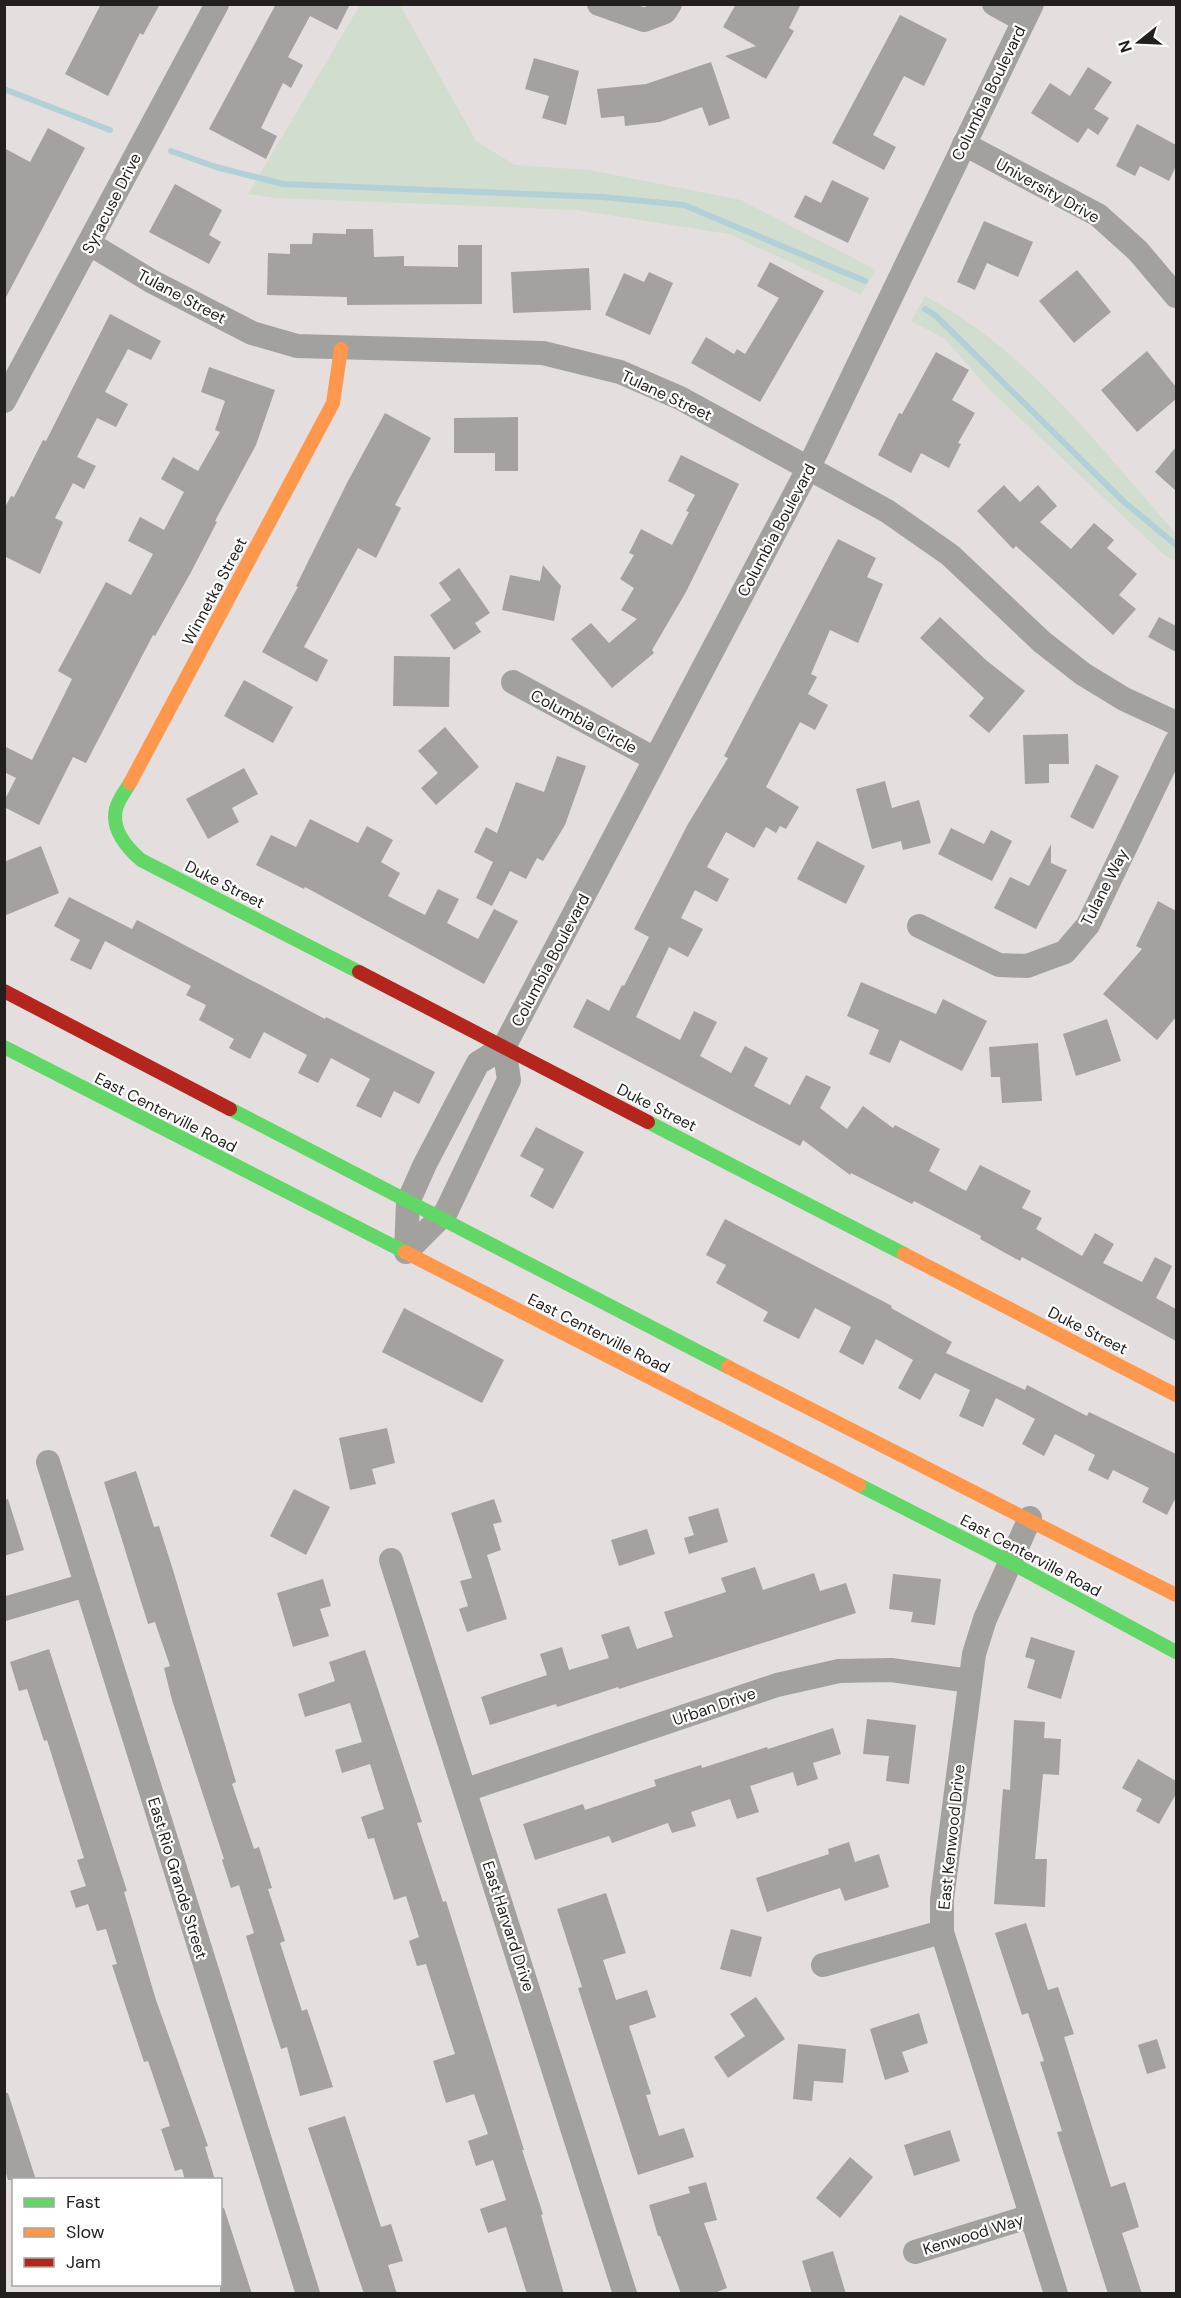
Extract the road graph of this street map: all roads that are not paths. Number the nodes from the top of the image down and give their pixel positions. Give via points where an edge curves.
1 (216, 4) edge
2 (599, 4) edge
3 (670, 4) edge
4 (994, 4) edge
5 (1027, 12) edge
6 (964, 144) junction
7 (90, 244) junction
8 (1176, 296) edge
9 (341, 349) junction
10 (4, 401) edge
11 (809, 467) junction
12 (513, 682) dead end
13 (1176, 723) edge
14 (1176, 742) edge
15 (655, 759) junction
16 (124, 846) joint
17 (918, 926) dead end
18 (4, 991) edge
19 (4, 1047) edge
20 (504, 1047) junction
21 (408, 1202) junction
22 (441, 1220) junction
23 (406, 1252) junction
24 (1176, 1395) edge
25 (48, 1462) dead end
26 (1030, 1518) junction
27 (391, 1560) dead end
28 (1010, 1562) junction
29 (86, 1585) junction
30 (1176, 1595) edge
31 (4, 1609) edge
32 (1176, 1652) edge
33 (970, 1681) junction
34 (466, 1790) junction
35 (942, 1932) junction
36 (823, 1965) dead end
37 (1031, 2216) junction
38 (915, 2252) dead end
39 (308, 2294) edge
40 (625, 2294) edge
41 (1056, 2294) edge

1 - 7 street, Syracuse Drive
2 - 3 street via 644,20 665,12
4 - 5 street
5 - 6 street, Columbia Boulevard
6 - 8 street, University Drive via 1098,215 1138,251
6 - 11 street, Columbia Boulevard
7 - 9 street, Tulane Street via 151,281 252,333 297,346
7 - 10 street, Syracuse Drive
9 - 11 street, Tulane Street via 543,353 620,372 680,398
9 - 16 main road, Winnetka Street via 333,403 116,809
11 - 13 street, Tulane Street via 887,511 950,555 1042,642 1083,674 1124,699
11 - 15 street, Columbia Boulevard
12 - 15 street, Columbia Circle
14 - 17 street, Tulane Way via 1088,925 1065,952 1028,966 999,964
15 - 20 street, Columbia Boulevard
16 - 20 main road, Duke Street via 141,860
18 - 21 main road, East Centerville Road
19 - 23 main road, East Centerville Road
20 - 21 street, Columbia Boulevard via 478,1063
20 - 22 street, Columbia Boulevard via 509,1080
20 - 24 main road, Duke Street
21 - 22 main road, East Centerville Road
21 - 23 street, Columbia Boulevard
22 - 23 street, Columbia Boulevard
22 - 26 main road, East Centerville Road
23 - 28 main road, East Centerville Road
25 - 29 street, East Rio Grande Street
26 - 28 street, East Kenwood Drive
26 - 30 main road, East Centerville Road
27 - 34 street, East Harvard Drive
28 - 32 main road, East Centerville Road
28 - 33 street, East Kenwood Drive via 985,1619
29 - 31 street
29 - 39 street, East Rio Grande Street
33 - 34 street, Urban Drive via 891,1670 839,1671 777,1685
33 - 35 street, East Kenwood Drive via 942,1899
34 - 40 street, East Harvard Drive
35 - 36 street
35 - 37 street, East Kenwood Drive
37 - 38 street, Kenwood Way
37 - 41 street, East Kenwood Drive

